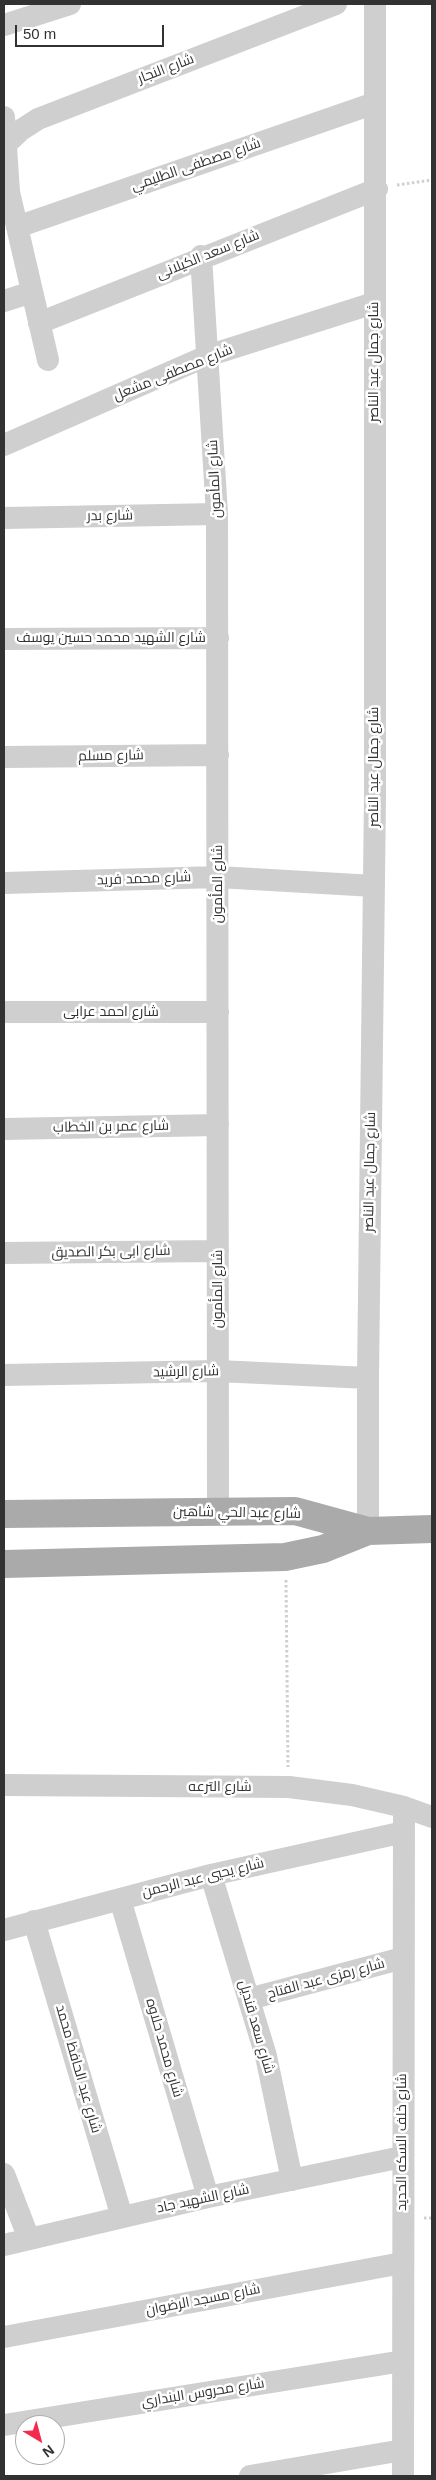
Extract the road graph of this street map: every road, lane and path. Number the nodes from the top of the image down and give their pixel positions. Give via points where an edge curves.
1 (70, 4) edge
2 (336, 4) edge
3 (375, 4) edge
4 (4, 25) edge
5 (375, 103) junction
6 (4, 117) edge
7 (5, 146) edge
8 (432, 180) edge
9 (377, 189) junction
10 (11, 215) edge
11 (201, 256) junction
12 (32, 292) junction
13 (4, 302) edge
14 (374, 302) junction
15 (39, 323) junction
16 (207, 356) junction
17 (48, 360) dead end
18 (4, 445) edge
19 (217, 514) junction
20 (4, 518) edge
21 (218, 638) junction
22 (4, 639) edge
23 (218, 755) junction
24 (4, 757) edge
25 (218, 877) junction
26 (4, 883) edge
27 (374, 886) junction
28 (4, 1012) edge
29 (218, 1012) junction
30 (218, 1125) junction
31 (4, 1129) edge
32 (218, 1251) junction
33 (4, 1253) edge
34 (218, 1371) junction
35 (4, 1375) edge
36 (368, 1378) junction
37 (218, 1512) junction
38 (4, 1514) edge
39 (432, 1529) edge
40 (368, 1531) junction
41 (285, 1557) junction
42 (4, 1564) edge
43 (4, 1785) edge
44 (289, 1787) junction
45 (404, 1807) junction
46 (432, 1817) edge
47 (404, 1832) junction
48 (211, 1875) junction
49 (120, 1899) junction
50 (34, 1921) junction
51 (4, 1930) edge
52 (403, 1958) junction
53 (249, 1999) junction
54 (402, 2157) junction
55 (4, 2174) edge
56 (292, 2180) junction
57 (208, 2198) junction
58 (122, 2217) junction
59 (28, 2239) junction
60 (4, 2245) edge
61 (402, 2263) junction
62 (4, 2337) edge
63 (403, 2361) junction
64 (4, 2425) edge
65 (403, 2450) junction
66 (250, 2476) edge
67 (403, 2476) edge

1 - 4 street
2 - 7 street, شارع النجار via 38,118
3 - 5 street, شارع جمال عبد الناصر
5 - 9 street, شارع جمال عبد الناصر
5 - 10 street, شارع مصطفى الطليمي
6 - 7 street
7 - 10 street
8 - 9 path
9 - 11 street, شارع سعد الكيلانى
9 - 14 street, شارع جمال عبد الناصر
10 - 12 street
11 - 15 street, شارع سعد الكيلانى
11 - 16 street, شارع المأمون
12 - 13 street
12 - 15 street
14 - 16 street, شارع مصطفى مشعل
14 - 27 street, شارع جمال عبد الناصر
15 - 17 street
16 - 18 street, شارع مصطفى مشعل
16 - 19 street, شارع المأمون
19 - 20 street, شارع بدر
19 - 21 street, شارع المأمون
21 - 22 street, شارع الشهيد محمد حسين يوسف
21 - 23 street, شارع المأمون
23 - 24 street, شارع مسلم
23 - 25 street, شارع المأمون
25 - 26 street, شارع محمد فريد
25 - 27 street, شارع محمد فريد
25 - 29 street, شارع المأمون
27 - 36 street, شارع جمال عبد الناصر
28 - 29 street, شارع احمد عرابى
29 - 30 street, شارع المأمون
30 - 31 street, شارع عمر بن الخطاب
30 - 32 street, شارع المأمون
32 - 33 street, شارع ابى بكر الصديق
32 - 34 street, شارع المأمون
34 - 35 street, شارع الرشيد
34 - 36 street, شارع الرشيد
34 - 37 street, شارع المأمون
36 - 40 street, شارع جمال عبد الناصر
37 - 38 main road, شارع عبد الحي شاهين
37 - 40 main road, شارع عبد الحي شاهين via 296,1511
39 - 40 main road
40 - 41 main road via 323,1550
41 - 42 main road
41 - 44 path
43 - 44 street, شارع الترعه
44 - 45 street, شارع الترعه via 352,1794
45 - 46 street, شارع الترعه
45 - 47 street, شارع خلف السكه الحديد
47 - 48 street, شارع يحيي عبد الرحمن
47 - 52 street, شارع خلف السكه الحديد
48 - 49 street, شارع يحيي عبد الرحمن
48 - 53 street, شارع سعد قنديل
49 - 50 street, شارع يحيي عبد الرحمن
49 - 57 street, شارع محمد حلاوه
50 - 51 street, شارع يحيي عبد الرحمن
50 - 58 street, شارع عبد الحافظ محمد
52 - 53 street, شارع رمزى عبد الفتاح
52 - 54 street, شارع خلف السكه الحديد
53 - 56 street, شارع سعد قنديل via 266,2056
54 - 56 street, شارع الشهيد جاد
54 - 61 street, شارع خلف السكه الحديد
55 - 59 street
56 - 57 street, شارع الشهيد جاد
57 - 58 street, شارع الشهيد جاد
58 - 59 street, شارع الشهيد جاد
59 - 60 street, شارع الشهيد جاد
61 - 62 street, شارع مسجد الرضوان
61 - 63 street, شارع خلف السكه الحديد
63 - 64 street, شارع محروس البنداري
63 - 65 street, شارع خلف السكه الحديد
65 - 66 street
65 - 67 street, شارع خلف السكه الحديد

